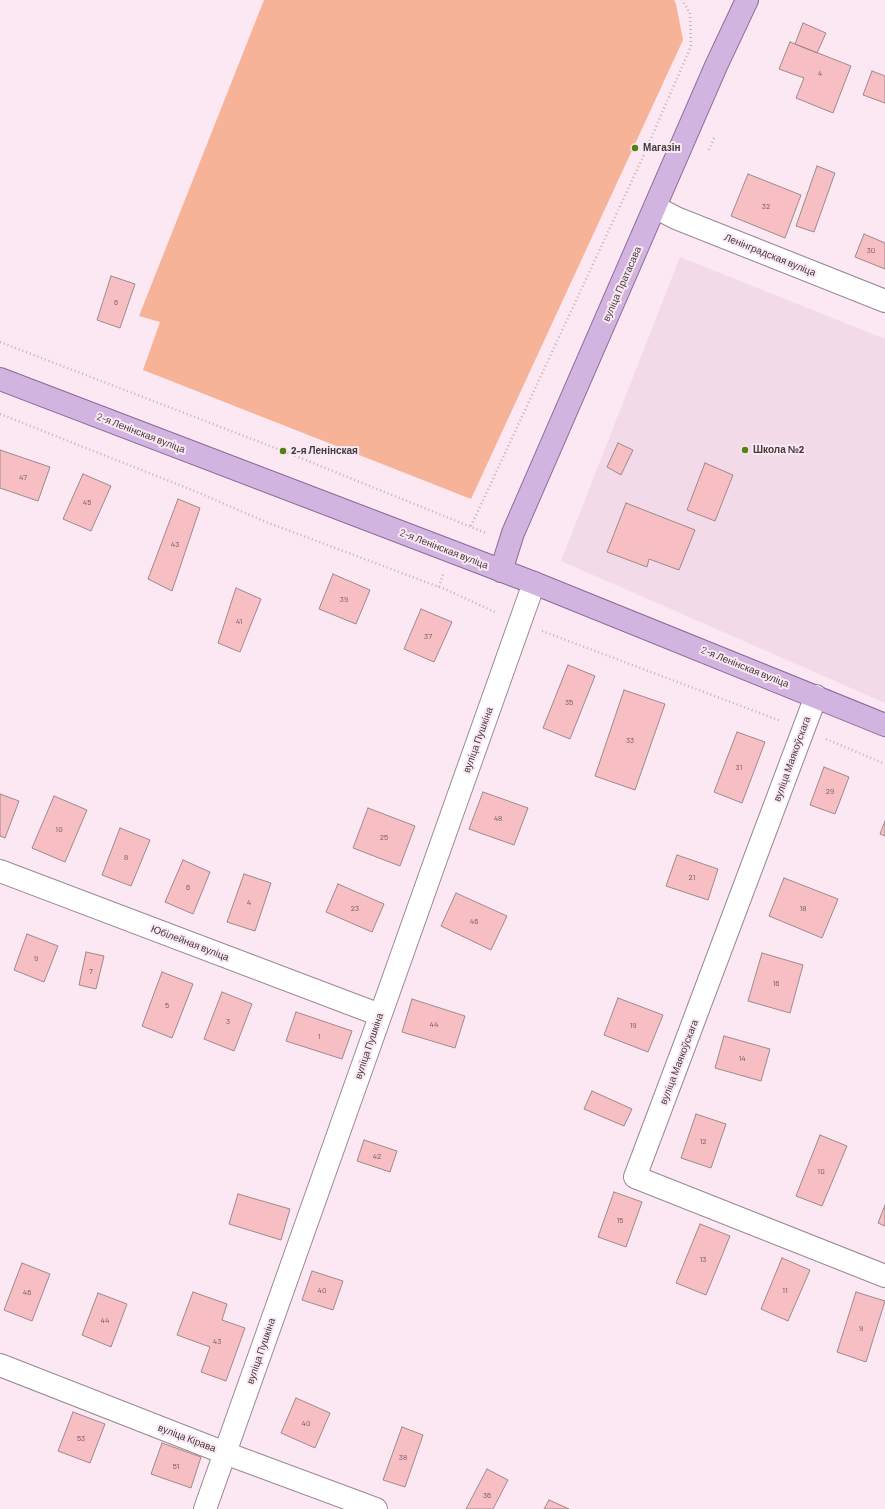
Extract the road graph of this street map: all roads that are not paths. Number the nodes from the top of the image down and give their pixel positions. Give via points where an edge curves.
1 (747, 0) edge
2 (656, 207) junction
3 (885, 301) edge
4 (0, 379) edge
5 (501, 571) junction
6 (534, 583) junction
7 (816, 696) junction
8 (885, 725) edge
9 (0, 872) edge
10 (380, 1015) junction
11 (885, 1276) edge
12 (0, 1365) edge
13 (225, 1453) junction
14 (205, 1509) edge
15 (376, 1509) edge

1 - 2 main road, вуліца Пратасава
2 - 3 street, Ленінградская вуліца via 676,218
2 - 5 main road, вуліца Пратасава via 513,533
4 - 5 main road, 2-я Ленінская вуліца
5 - 6 main road, 2-я Ленінская вуліца
6 - 7 main road, 2-я Ленінская вуліца
6 - 10 street, вуліца Пушкіна
7 - 8 main road, 2-я Ленінская вуліца
7 - 11 street, вуліца Маякоўскага via 636,1177
9 - 10 street, Юбілейная вуліца
10 - 13 street, вуліца Пушкіна
12 - 13 street, вуліца Кірава
13 - 14 street, вуліца Пушкіна
13 - 15 street, вуліца Кірава

